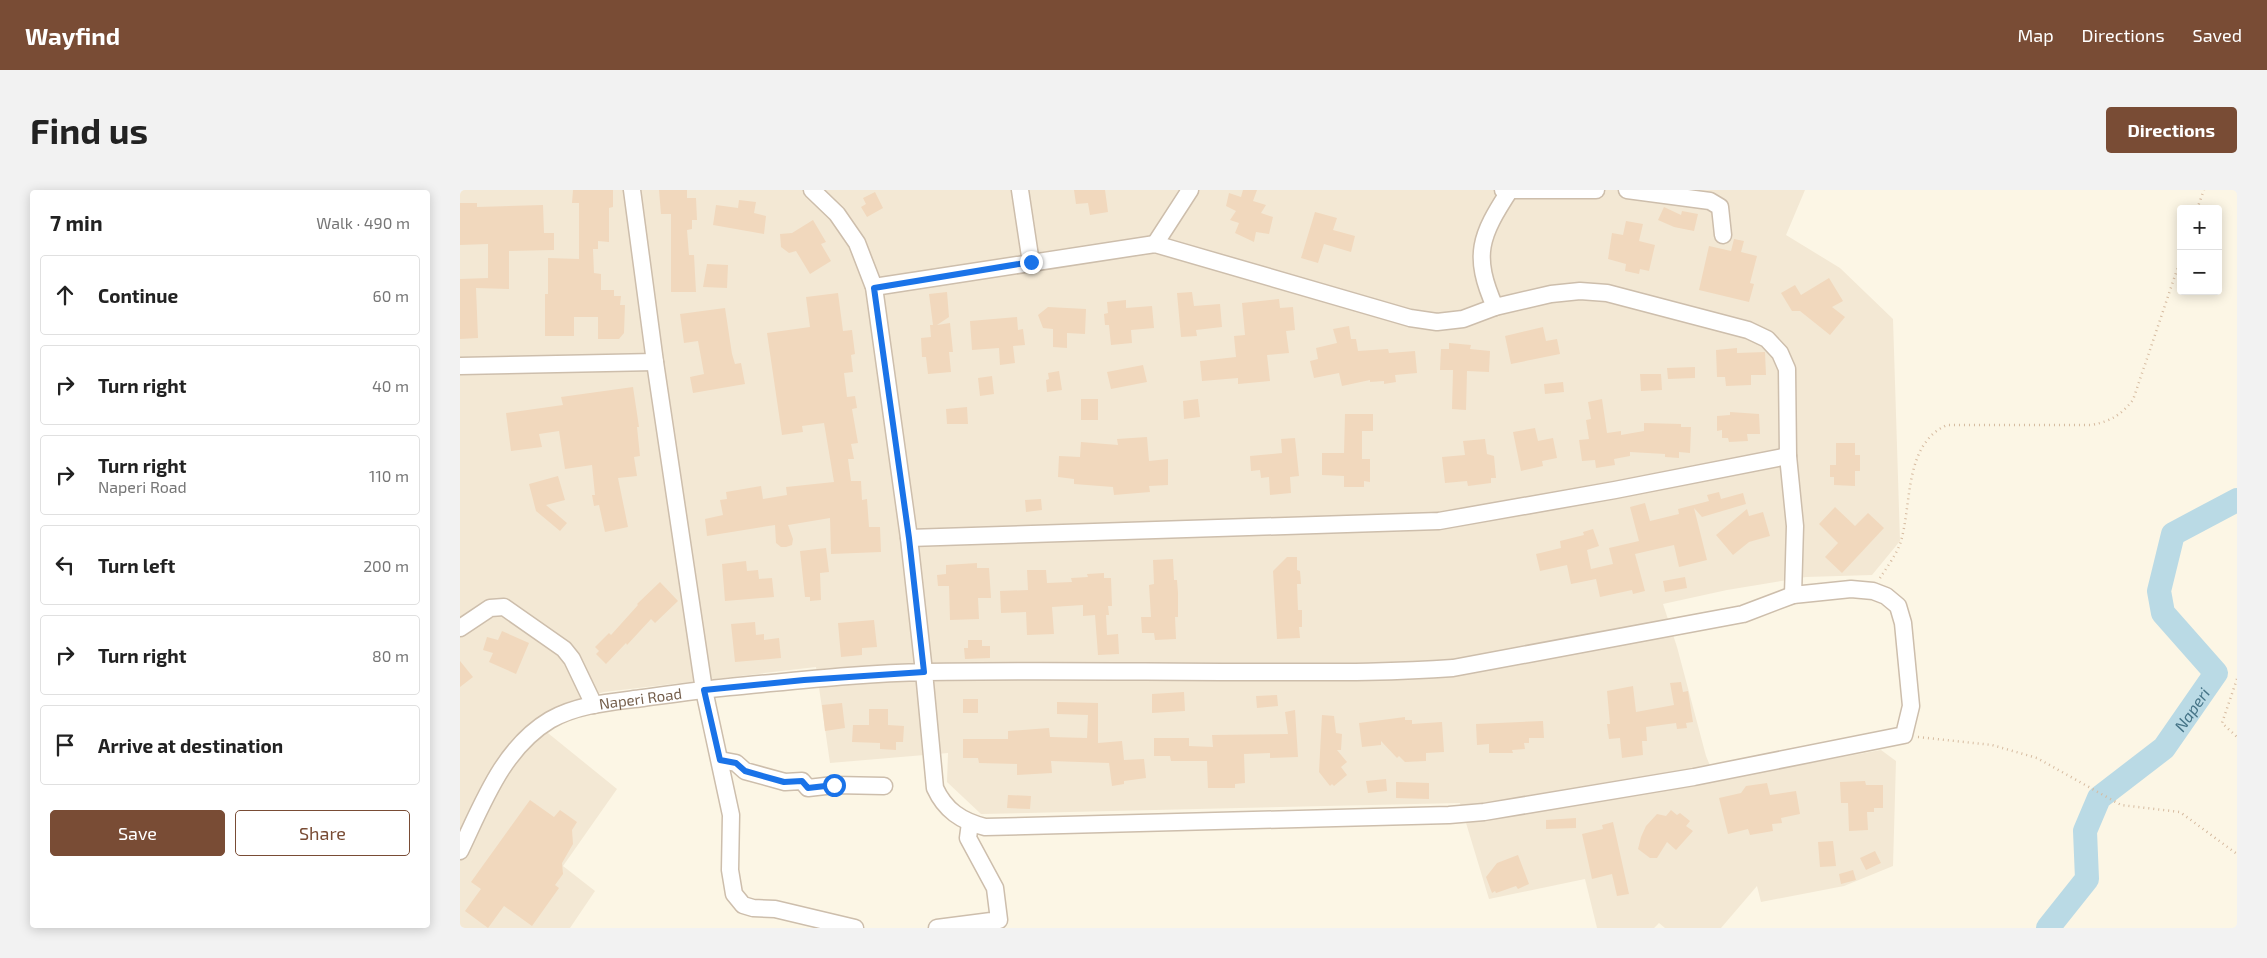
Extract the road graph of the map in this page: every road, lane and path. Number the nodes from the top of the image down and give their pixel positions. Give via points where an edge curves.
1 (632, 190) edge
2 (812, 190) edge
3 (1020, 190) edge
4 (1190, 190) edge
5 (1507, 190) edge
6 (1596, 190) edge
7 (1627, 190) edge
8 (2204, 190) edge
9 (2198, 205) edge
10 (1723, 235) dead end
11 (1155, 244) junction
12 (1031, 262) junction
13 (2177, 270) edge
14 (874, 288) junction
15 (1495, 307) junction
16 (654, 362) junction
17 (460, 366) edge
18 (1788, 456) junction
19 (909, 538) junction
20 (1873, 590) junction
21 (1793, 595) junction
22 (460, 628) edge
23 (924, 672) junction
24 (2237, 679) edge
25 (704, 690) junction
26 (594, 705) junction
27 (1904, 735) junction
28 (2237, 737) edge
29 (720, 760) junction
30 (884, 786) dead end
31 (970, 823) junction
32 (460, 850) edge
33 (2237, 854) edge
34 (855, 928) edge
35 (937, 928) edge

1 - 16 street
2 - 14 street via 838,214 857,243
3 - 12 street
4 - 11 street
5 - 6 street
5 - 15 street via 1486,231 1480,251 1484,276
7 - 10 street via 1710,201 1720,207
8 - 9 path
11 - 12 street
11 - 15 street via 1410,318 1436,322 1463,319
12 - 14 street
13 - 20 path via 2133,400 2110,421 2092,425 1947,425 1935,430 1917,456 1900,543
14 - 19 street
15 - 18 street via 1551,294 1607,293 1748,330 1767,339 1780,353 1787,369
16 - 17 street
16 - 25 street
18 - 19 street via 1439,521
18 - 21 street via 1796,526
19 - 23 street
20 - 21 street, Naperi Road
20 - 27 street via 1898,606 1903,623 1911,706
21 - 23 street, Naperi Road via 1743,614 1453,668 1420,671
22 - 26 street via 490,608 504,607 564,649
23 - 25 street, Naperi Road
23 - 31 street via 935,788 952,813
24 - 28 path via 2222,723
25 - 26 street, Naperi Road
25 - 29 street
26 - 32 street, Naperi Road via 574,709 531,732 492,784
27 - 31 street via 1694,777 1475,813 985,827
27 - 33 path via 1992,744 2037,758 2121,805 2180,812
29 - 30 street via 784,782 802,781 808,788
29 - 34 street via 731,815 730,870 734,894 743,905 752,908 775,909
31 - 35 street via 968,838 995,888 998,920

